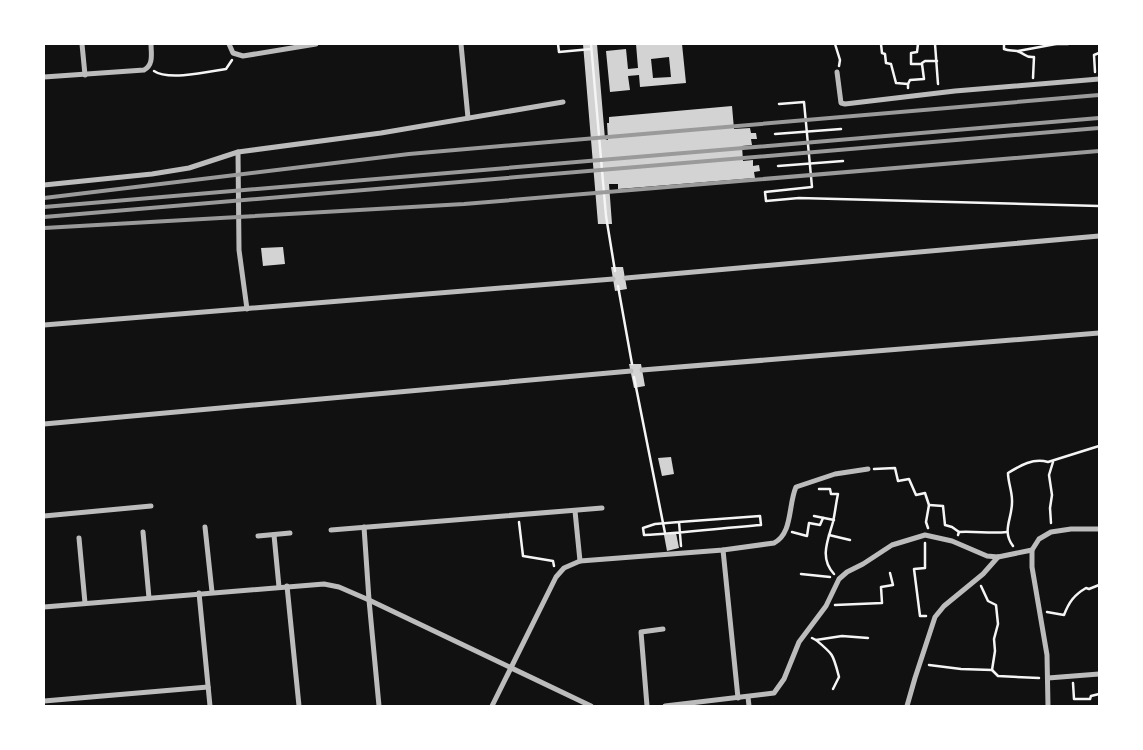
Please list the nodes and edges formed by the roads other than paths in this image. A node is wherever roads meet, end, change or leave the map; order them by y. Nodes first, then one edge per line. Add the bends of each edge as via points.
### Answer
1 (82, 44) edge
2 (151, 44) edge
3 (229, 44) edge
4 (315, 44) edge
5 (461, 44) edge
6 (837, 72) road end
7 (85, 75) junction
8 (44, 77) edge
9 (1098, 79) edge
10 (563, 102) dead end
11 (468, 118) junction
12 (238, 152) junction
13 (44, 185) edge
14 (1099, 236) edge
15 (626, 278) dead end
16 (613, 279) dead end
17 (247, 309) junction
18 (44, 325) edge
19 (1099, 332) edge
20 (642, 370) dead end
21 (631, 371) dead end
22 (44, 424) edge
23 (868, 470) road end
24 (151, 506) dead end
25 (602, 508) dead end
26 (575, 511) junction
27 (44, 516) edge
28 (205, 527) dead end
29 (364, 527) junction
30 (1099, 529) edge
31 (331, 530) dead end
32 (143, 532) dead end
33 (290, 533) dead end
34 (274, 535) junction
35 (258, 536) dead end
36 (79, 538) dead end
37 (723, 550) junction
38 (1032, 550) junction
39 (998, 557) junction
40 (580, 561) junction
41 (288, 586) junction
42 (279, 587) junction
43 (212, 592) junction
44 (199, 593) junction
45 (149, 598) junction
46 (368, 600) junction
47 (86, 603) junction
48 (44, 607) edge
49 (663, 629) dead end
50 (512, 668) junction
51 (1099, 674) edge
52 (1048, 678) junction
53 (208, 687) junction
54 (748, 697) junction
55 (738, 698) junction
56 (44, 700) edge
57 (210, 706) edge
58 (299, 706) edge
59 (380, 706) edge
60 (492, 706) edge
61 (591, 706) edge
62 (647, 706) edge
63 (665, 706) edge
64 (750, 706) edge
65 (907, 706) edge
66 (1048, 706) edge

1 - 7 street
2 - 7 street via 148,68
3 - 4 street via 238,56
5 - 11 street
6 - 9 street via 843,104
7 - 8 street
10 - 11 street
11 - 12 street
12 - 13 street via 189,168
12 - 17 street via 239,250
14 - 15 street
16 - 17 street
17 - 18 street
19 - 20 street
21 - 22 street
23 - 37 street via 841,473 796,487 780,540 774,544
24 - 27 street
25 - 26 street
26 - 29 street
26 - 40 street
28 - 43 street
29 - 31 street
29 - 46 street
30 - 38 street via 1051,532 1039,539
32 - 45 street
33 - 34 street
34 - 35 street
34 - 42 street
36 - 47 street
37 - 40 street
37 - 55 street
38 - 39 street
38 - 52 street
39 - 54 street via 925,535 892,545 839,579 826,606 803,635 784,679 774,693
39 - 65 street via 935,617
40 - 50 street via 564,568 556,577
41 - 42 street
41 - 46 street via 332,584
41 - 58 street
42 - 43 street
43 - 44 street
44 - 45 street
44 - 53 street
45 - 47 street
46 - 50 street
46 - 59 street
47 - 48 street
49 - 62 street via 641,632
50 - 60 street
50 - 61 street
51 - 52 street
52 - 66 street
53 - 56 street
53 - 57 street
54 - 55 street
54 - 64 street
55 - 63 street

